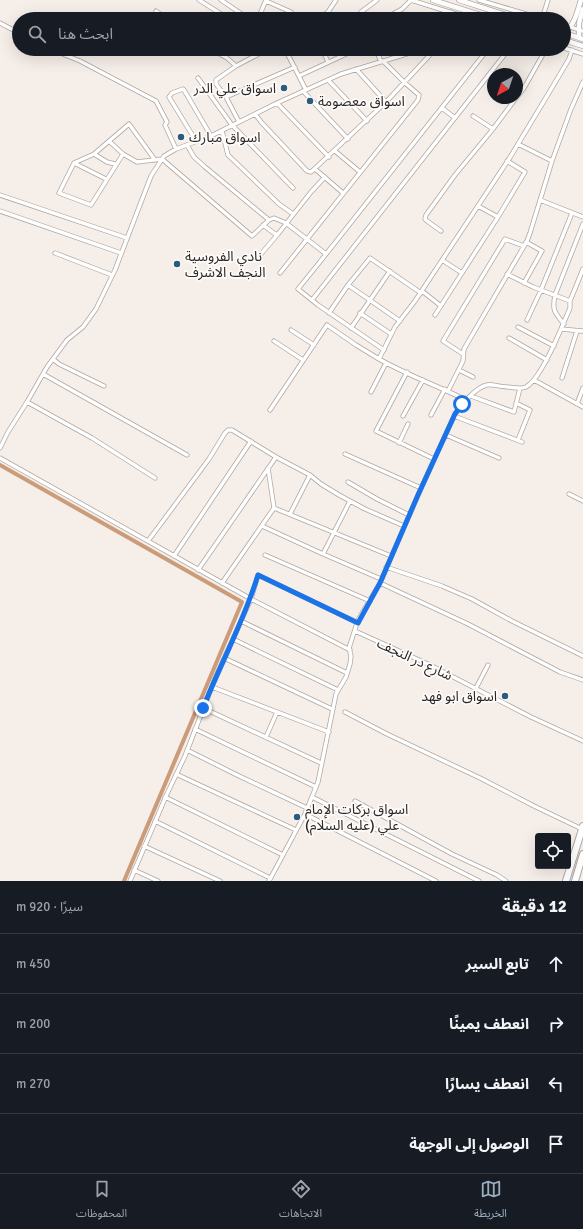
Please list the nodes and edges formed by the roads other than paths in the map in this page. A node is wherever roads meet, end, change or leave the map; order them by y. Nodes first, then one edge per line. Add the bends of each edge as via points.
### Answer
1 (199, 0) edge
2 (220, 0) edge
3 (266, 0) edge
4 (336, 0) edge
5 (377, 0) edge
6 (411, 0) edge
7 (433, 0) edge
8 (459, 0) edge
9 (479, 0) edge
10 (548, 0) edge
11 (581, 0) edge
12 (490, 2) edge
13 (583, 9) edge
14 (218, 12) edge
15 (238, 12) edge
16 (261, 12) edge
17 (292, 12) dead end
18 (328, 12) edge
19 (361, 12) dead end
20 (395, 12) edge
21 (451, 12) edge
22 (471, 12) edge
23 (493, 12) edge
24 (521, 12) edge
25 (545, 12) edge
26 (0, 23) edge
27 (571, 25) edge
28 (571, 27) edge
29 (12, 29) edge
30 (581, 30) edge
31 (571, 35) edge
32 (581, 38) edge
33 (571, 42) edge
34 (583, 46) edge
35 (572, 50) joint
36 (571, 53) edge
37 (583, 54) edge
38 (68, 56) edge
39 (223, 56) edge
40 (255, 56) edge
41 (289, 56) edge
42 (325, 56) edge
43 (341, 56) edge
44 (380, 56) edge
45 (399, 56) edge
46 (429, 56) edge
47 (483, 56) edge
48 (504, 56) edge
49 (542, 56) edge
50 (570, 56) edge
51 (382, 61) junction
52 (328, 62) junction
53 (236, 66) junction
54 (295, 67) junction
55 (356, 69) junction
56 (299, 76) junction
57 (198, 78) dead end
58 (328, 80) junction
59 (583, 82) edge
60 (404, 84) junction
61 (523, 89) edge
62 (304, 90) junction
63 (226, 97) junction
64 (386, 102) junction
65 (277, 103) junction
66 (512, 104) edge
67 (442, 108) junction
68 (255, 114) junction
69 (473, 116) dead end
70 (455, 118) junction
71 (368, 121) junction
72 (239, 122) junction
73 (232, 125) junction
74 (493, 129) junction
75 (222, 131) junction
76 (211, 136) junction
77 (348, 139) junction
78 (110, 141) junction
79 (196, 141) junction
80 (518, 144) junction
81 (187, 145) junction
82 (176, 149) junction
83 (335, 151) junction
84 (94, 154) junction
85 (123, 154) junction
86 (329, 157) junction
87 (162, 159) junction
88 (155, 160) junction
89 (508, 161) junction
90 (552, 161) junction
91 (74, 163) junction
92 (115, 164) junction
93 (315, 169) junction
94 (360, 172) junction
95 (325, 177) junction
96 (106, 179) junction
97 (293, 188) dead end
98 (343, 192) junction
99 (0, 195) edge
100 (540, 200) junction
101 (478, 206) junction
102 (0, 211) edge
103 (572, 213) junction
104 (293, 214) junction
105 (583, 217) edge
106 (498, 218) junction
107 (268, 220) junction
108 (286, 223) junction
109 (583, 224) edge
110 (263, 225) junction
111 (441, 231) dead end
112 (278, 234) junction
113 (127, 238) junction
114 (307, 240) junction
115 (525, 244) junction
116 (55, 253) dead end
117 (121, 253) junction
118 (261, 254) dead end
119 (326, 254) junction
120 (442, 260) junction
121 (583, 269) edge
122 (390, 272) junction
123 (280, 273) dead end
124 (462, 273) junction
125 (507, 274) junction
126 (112, 275) junction
127 (524, 282) junction
128 (348, 285) junction
129 (541, 290) junction
130 (421, 292) junction
131 (555, 295) junction
132 (312, 300) junction
133 (370, 300) junction
134 (570, 301) junction
135 (441, 306) junction
136 (329, 313) junction
137 (360, 313) junction
138 (435, 315) dead end
139 (527, 320) dead end
140 (400, 321) junction
141 (564, 324) junction
142 (518, 327) dead end
143 (351, 328) junction
144 (292, 330) dead end
145 (561, 330) junction
146 (577, 331) junction
147 (583, 331) edge
148 (391, 334) junction
149 (509, 338) dead end
150 (274, 341) dead end
151 (314, 345) junction
152 (554, 346) junction
153 (384, 350) junction
154 (463, 354) junction
155 (53, 359) junction
156 (379, 359) junction
157 (304, 360) junction
158 (547, 360) junction
159 (386, 363) junction
160 (458, 370) junction
161 (407, 372) junction
162 (43, 374) junction
163 (473, 377) dead end
164 (562, 378) dead end
165 (423, 380) junction
166 (534, 380) junction
167 (104, 386) dead end
168 (520, 388) junction
169 (583, 388) edge
170 (446, 390) junction
171 (371, 392) dead end
172 (471, 396) junction
173 (466, 400) junction
174 (27, 402) junction
175 (516, 403) junction
176 (577, 404) junction
177 (583, 407) edge
178 (270, 410) dead end
179 (431, 415) dead end
180 (403, 416) dead end
181 (454, 416) junction
182 (408, 424) dead end
183 (446, 435) junction
184 (251, 442) junction
185 (399, 442) junction
186 (0, 448) edge
187 (345, 454) dead end
188 (187, 455) dead end
189 (276, 457) junction
190 (0, 458) edge
191 (499, 458) dead end
192 (434, 459) junction
193 (268, 468) junction
194 (310, 475) junction
195 (155, 478) dead end
196 (348, 482) dead end
197 (421, 488) junction
198 (570, 494) dead end
199 (350, 500) junction
200 (583, 501) edge
201 (274, 508) junction
202 (290, 514) junction
203 (409, 515) junction
204 (262, 526) junction
205 (404, 526) junction
206 (333, 532) junction
207 (148, 541) junction
208 (323, 554) junction
209 (265, 555) dead end
210 (174, 556) junction
211 (391, 556) junction
212 (386, 567) junction
213 (198, 570) junction
214 (380, 581) junction
215 (222, 583) junction
216 (250, 599) junction
217 (370, 601) junction
218 (241, 621) junction
219 (358, 623) junction
220 (355, 631) junction
221 (233, 639) junction
222 (350, 650) junction
223 (583, 656) edge
224 (224, 658) junction
225 (488, 665) dead end
226 (347, 673) junction
227 (583, 680) edge
228 (212, 687) junction
229 (476, 688) junction
230 (338, 690) junction
231 (203, 708) junction
232 (332, 709) junction
233 (277, 712) junction
234 (345, 712) dead end
235 (195, 729) junction
236 (328, 732) junction
237 (266, 737) junction
238 (583, 741) edge
239 (187, 750) junction
240 (321, 763) junction
241 (176, 774) junction
242 (316, 787) junction
243 (165, 797) junction
244 (312, 797) junction
245 (355, 801) dead end
246 (307, 808) junction
247 (304, 814) junction
248 (155, 821) junction
249 (583, 828) edge
250 (296, 830) junction
251 (144, 846) junction
252 (583, 854) edge
253 (283, 855) junction
254 (134, 870) junction
255 (269, 880) edge
256 (130, 881) edge
257 (158, 881) edge
258 (220, 881) edge
259 (436, 881) edge
260 (478, 881) edge
261 (506, 881) edge
262 (566, 881) edge
263 (574, 881) edge

1 - 14 street
2 - 15 street
3 - 16 street
3 - 17 street
4 - 18 street
5 - 19 street
6 - 20 street
6 - 21 street
7 - 22 street
8 - 23 street
9 - 12 street
10 - 25 street
11 - 27 street
12 - 24 street
13 - 30 street via 579,20
26 - 29 street
28 - 30 street
30 - 32 street
31 - 32 street
33 - 34 street
35 - 36 street
35 - 37 street
38 - 82 street via 156,101 167,122 165,125
39 - 53 street
40 - 53 street
41 - 54 street
42 - 52 street
43 - 52 street
44 - 51 street
45 - 51 street
46 - 60 street
47 - 67 street
48 - 70 street
49 - 61 street
50 - 80 street
51 - 55 street
51 - 60 street
52 - 56 street
53 - 63 street via 216,80 216,84
54 - 56 street
54 - 63 street
55 - 58 street
55 - 64 street
56 - 62 street
57 - 73 street
58 - 62 street
58 - 71 street
59 - 90 street
60 - 64 street
60 - 94 street via 419,95 418,100
62 - 65 street
62 - 77 street
63 - 72 street
64 - 71 street
65 - 68 street
65 - 86 street
66 - 74 street
67 - 70 street
67 - 119 street
68 - 72 street
68 - 93 street via 306,171 311,172
69 - 74 street
70 - 132 street
71 - 77 street
72 - 73 street
73 - 75 street
73 - 97 street
74 - 111 street via 426,215 425,219
75 - 76 street
75 - 104 street via 228,156 278,204
76 - 79 street
76 - 79 street via 184,90 172,93 169,97
77 - 83 street
78 - 84 street
78 - 85 street
78 - 88 street via 129,124
79 - 81 street
80 - 89 street
80 - 90 street
81 - 82 street
81 - 107 street via 205,168
82 - 87 street
83 - 86 street
83 - 94 street
84 - 91 street
84 - 92 street
85 - 88 street via 137,162
85 - 92 street
86 - 93 street
87 - 88 street
87 - 110 street via 252,236
87 - 113 street via 151,176
89 - 101 street
89 - 106 street via 525,172
90 - 100 street
91 - 96 street
91 - 96 street via 60,193 91,204
92 - 96 street
93 - 95 street
94 - 98 street
95 - 98 street
95 - 104 street
98 - 114 street
99 - 113 street
100 - 103 street
100 - 115 street
101 - 106 street
101 - 120 street
102 - 117 street
103 - 105 street
103 - 129 street
104 - 108 street
106 - 124 street
107 - 108 street via 274,218
107 - 110 street
108 - 112 street
108 - 114 street
109 - 131 street
110 - 112 street
112 - 118 street
113 - 117 street
114 - 119 street
114 - 123 street
115 - 125 street
115 - 127 street via 542,251
115 - 154 street via 505,239 443,341
116 - 126 street
117 - 126 street
119 - 132 street via 298,288
120 - 124 street
120 - 130 street
121 - 134 street
122 - 128 street via 370,258
122 - 130 street
122 - 133 street
124 - 135 street
125 - 127 street
125 - 154 street
126 - 155 street via 96,309
127 - 129 street
128 - 133 street
128 - 136 street
129 - 131 street
129 - 139 street
130 - 135 street
130 - 140 street
131 - 134 street
131 - 141 street via 553,306
132 - 136 street
133 - 137 street
133 - 140 street
134 - 141 street
135 - 138 street
136 - 143 street
137 - 143 street
137 - 148 street
140 - 148 street
141 - 145 street
142 - 152 street
143 - 153 street
144 - 151 street
145 - 146 street
145 - 152 street
146 - 147 street
146 - 164 street
148 - 153 street
149 - 158 street
150 - 157 street
151 - 156 street via 327,325
151 - 157 street
152 - 158 street
153 - 156 street
154 - 160 street via 463,362
155 - 162 street
155 - 167 street
156 - 159 street
157 - 178 street
158 - 166 street
159 - 161 street
159 - 171 street
160 - 163 street
160 - 170 street
161 - 165 street
161 - 185 street via 376,431
162 - 174 street
162 - 188 street
165 - 170 street
165 - 180 street
166 - 168 street via 528,386
166 - 176 street
168 - 172 street via 487,385
168 - 175 street
169 - 176 street
170 - 173 street
170 - 179 street
172 - 173 street
172 - 175 street via 514,412
173 - 181 street
174 - 186 street
174 - 195 street via 92,438
175 - 181 street via 530,410 520,441
176 - 177 street
181 - 183 street
182 - 185 street
183 - 191 street
183 - 192 street
184 - 189 street
184 - 207 street via 228,430
184 - 210 street
185 - 192 street
187 - 197 street
189 - 193 street
189 - 194 street
190 - 207 street
192 - 197 street
193 - 201 street
193 - 213 street
194 - 199 street
194 - 202 street
196 - 203 street
197 - 203 street
198 - 200 street
199 - 205 street
199 - 206 street
201 - 202 street
201 - 204 street
202 - 206 street
203 - 205 street
204 - 208 street
204 - 215 street
205 - 211 street
206 - 208 street
206 - 211 street
207 - 210 street
208 - 214 street
209 - 217 street
210 - 213 street
211 - 212 street
212 - 214 street
212 - 223 street via 472,599
213 - 215 street
214 - 217 street
214 - 227 street via 560,672
215 - 216 street
216 - 218 street
216 - 219 street via 258,575
216 - 222 street
217 - 219 street
218 - 221 street
218 - 226 street
219 - 220 street
220 - 222 street
220 - 229 street, شارع در النجف
221 - 224 street
221 - 230 street
222 - 226 street
224 - 228 street
224 - 232 street
225 - 229 street
226 - 230 street
228 - 231 street
228 - 233 street
229 - 238 street, شارع در النجف
230 - 232 street
231 - 235 street
231 - 237 street
232 - 236 street
233 - 236 street
233 - 237 street
234 - 249 street
235 - 239 street
235 - 242 street
236 - 240 street
237 - 240 street
239 - 241 street
239 - 246 street
240 - 242 street
241 - 243 street
241 - 250 street
242 - 244 street
243 - 248 street
243 - 253 street
244 - 246 street
244 - 260 street
245 - 261 street
246 - 247 street
247 - 250 street
247 - 259 street
248 - 251 street
248 - 255 street
249 - 262 highway
250 - 253 street
251 - 254 street
251 - 258 street
252 - 263 highway
253 - 255 street
254 - 256 street
254 - 257 street

